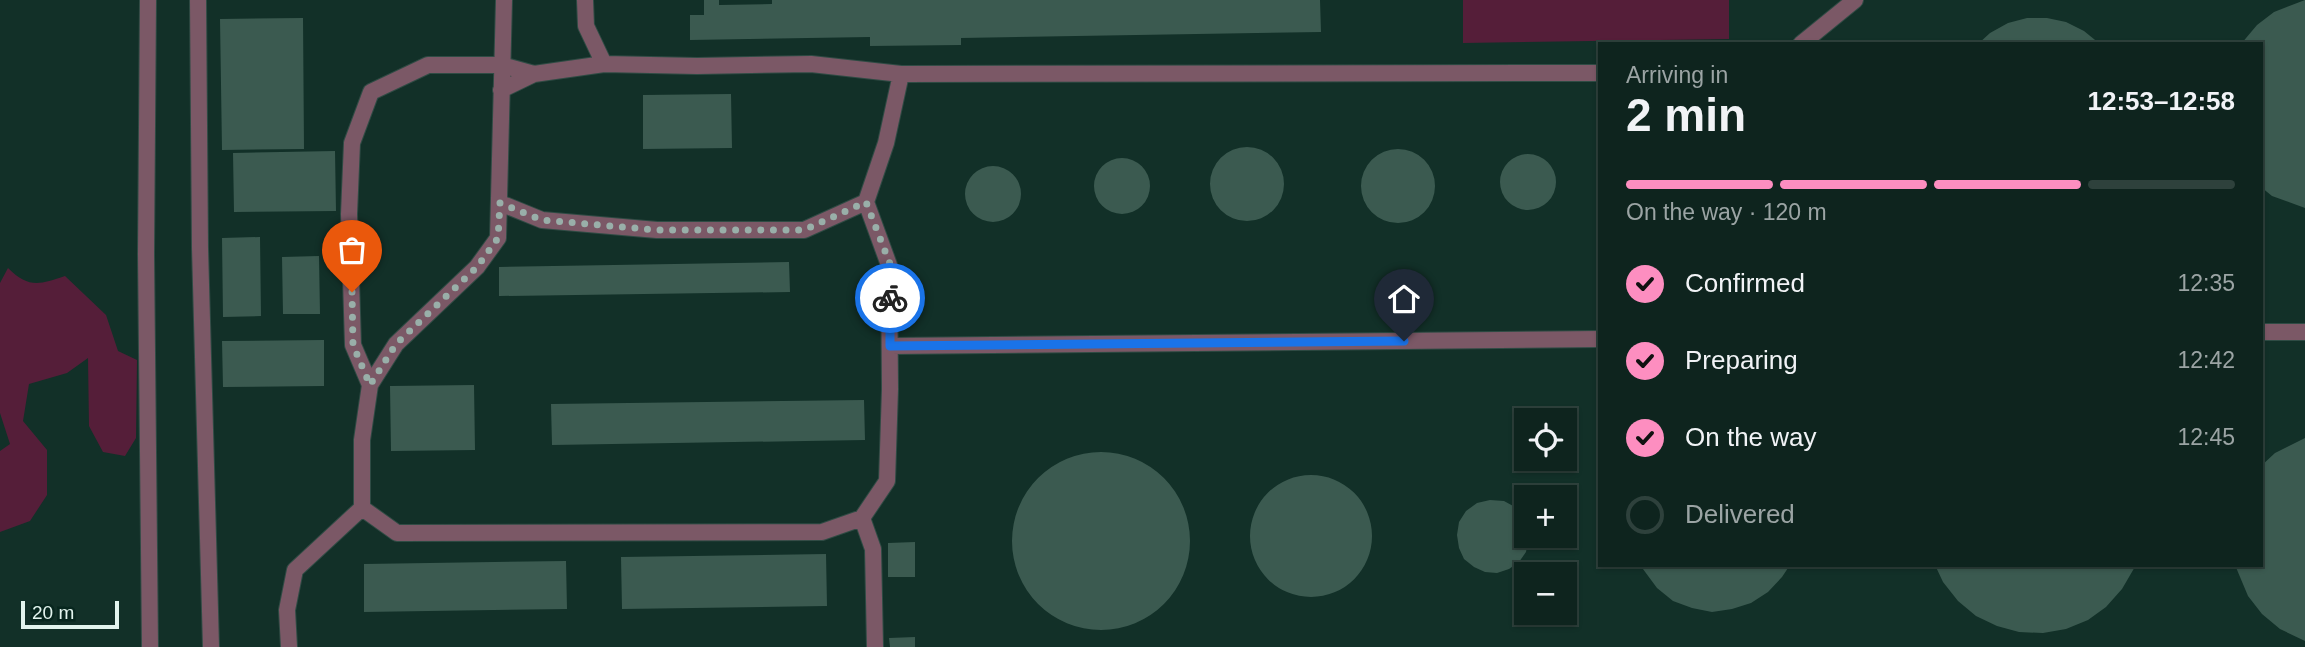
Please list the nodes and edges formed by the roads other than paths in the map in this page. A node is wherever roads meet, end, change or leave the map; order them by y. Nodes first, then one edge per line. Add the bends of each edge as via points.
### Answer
1 (148, 0) edge
2 (198, 0) edge
3 (504, 0) edge
4 (585, 0) edge
5 (1855, 0) edge
6 (1803, 42) edge
7 (604, 64) junction
8 (502, 65) junction
9 (1598, 73) edge
10 (534, 74) junction
11 (901, 74) junction
12 (500, 90) junction
13 (866, 202) junction
14 (500, 203) junction
15 (2263, 332) edge
16 (2305, 332) edge
17 (1598, 339) edge
18 (890, 346) junction
19 (370, 385) junction
20 (362, 508) junction
21 (862, 518) junction
22 (150, 647) edge
23 (211, 647) edge
24 (289, 647) edge
25 (875, 647) edge

1 - 22 lane
2 - 23 lane
3 - 8 lane
4 - 7 lane via 586,26
5 - 6 lane
7 - 10 lane
7 - 11 lane via 811,64
8 - 10 lane
8 - 12 lane
8 - 19 lane via 428,65 371,92 352,143 349,214 353,345
9 - 11 lane
10 - 12 lane
11 - 13 lane via 886,143
12 - 14 lane
13 - 14 lane via 804,230 657,230 542,220
13 - 18 lane via 890,264
14 - 19 lane via 498,238 477,267 396,344
15 - 16 lane
17 - 18 lane
18 - 21 lane via 887,481
19 - 20 lane via 362,440
20 - 21 lane via 397,533 822,533
20 - 24 lane via 295,570 286,610
21 - 25 lane via 873,549

